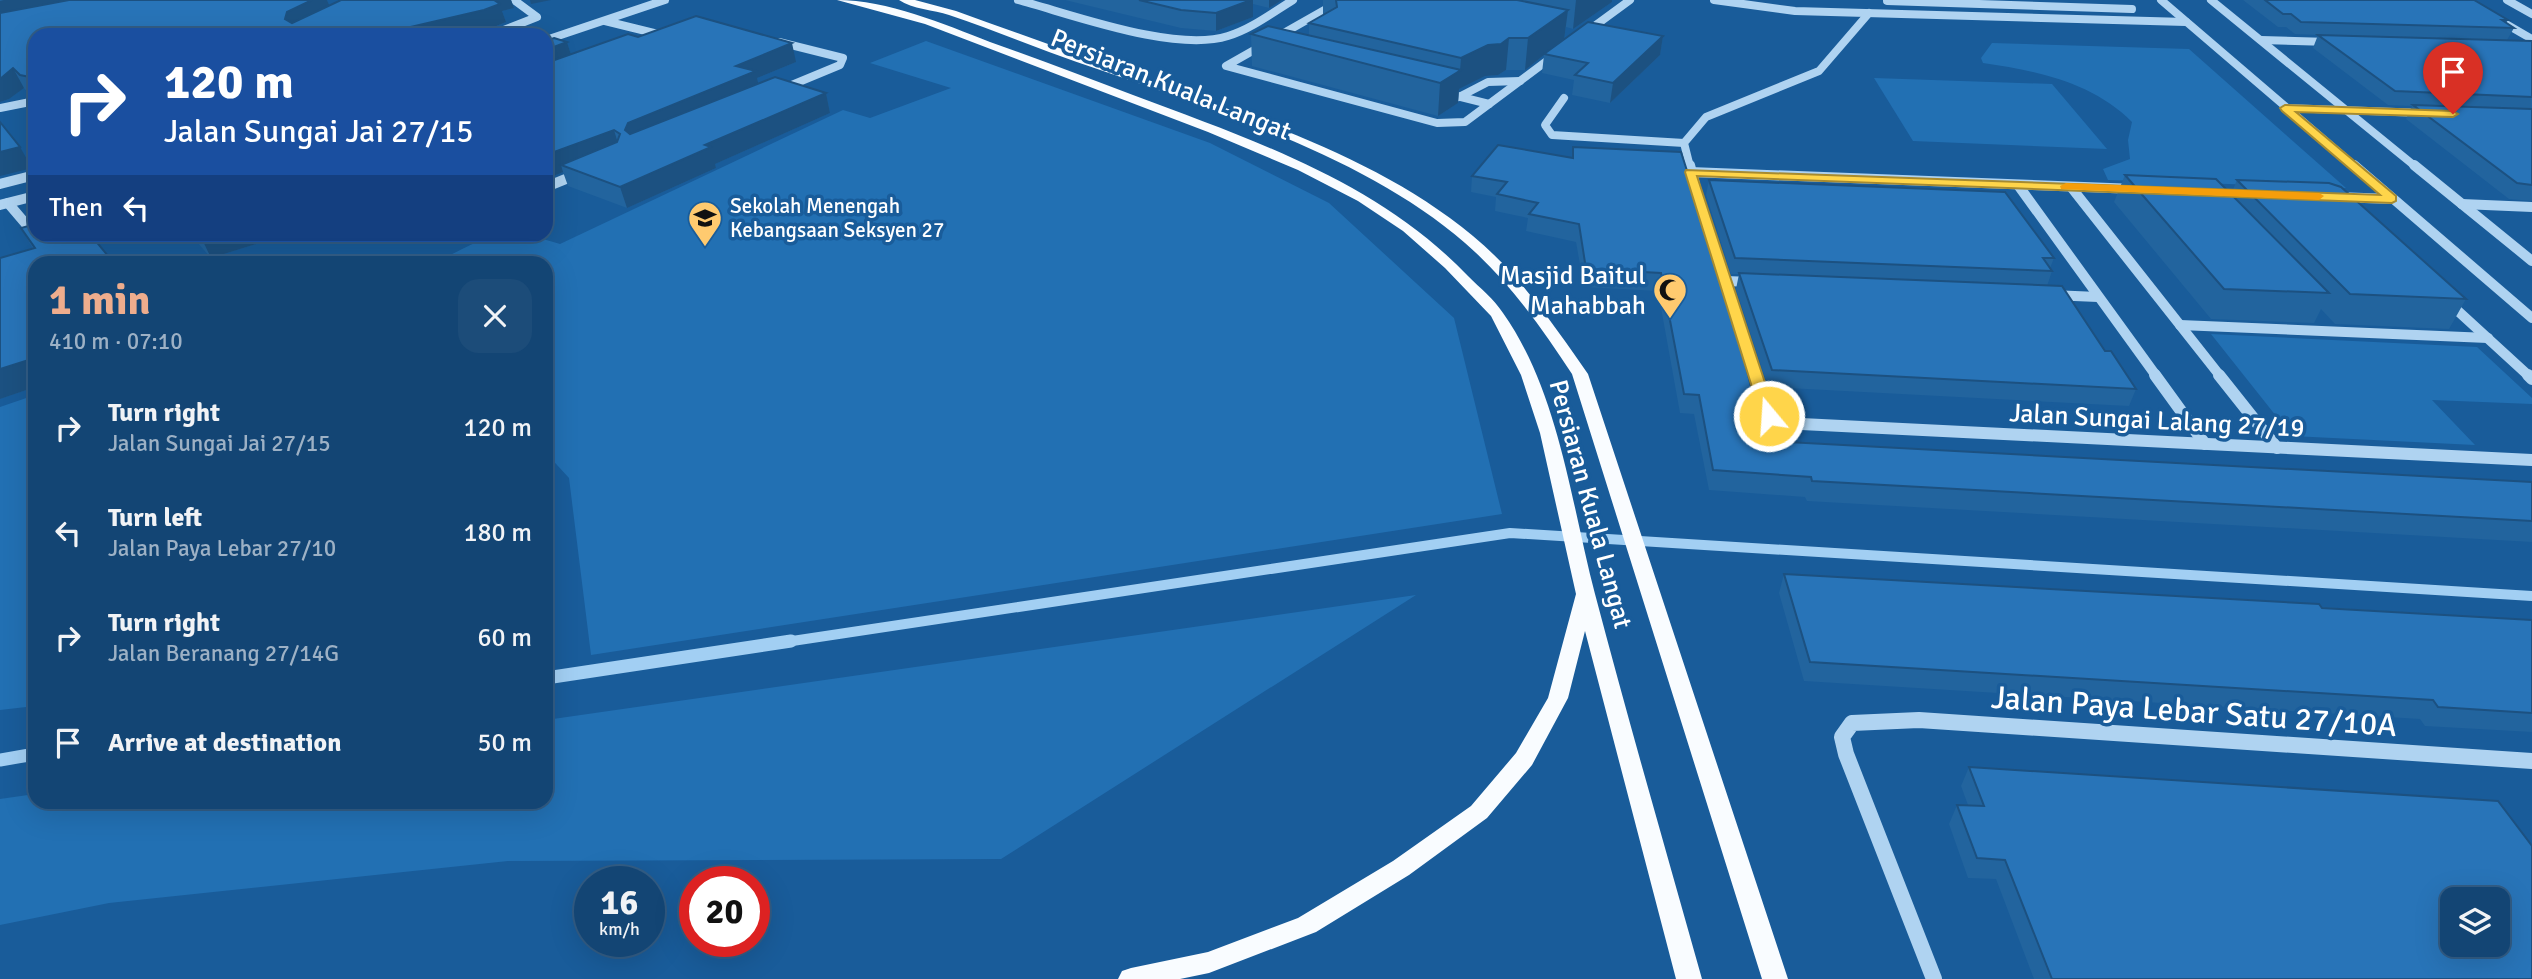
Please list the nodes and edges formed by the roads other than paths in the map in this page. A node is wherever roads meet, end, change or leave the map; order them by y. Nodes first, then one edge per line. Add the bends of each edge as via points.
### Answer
1 (514, 0) edge
2 (665, 0) edge
3 (842, 0) edge
4 (904, 0) edge
5 (1018, 0) edge
6 (1293, 0) edge
7 (1342, 0) edge
8 (1630, 0) edge
9 (1714, 0) edge
10 (2122, 0) edge
11 (2161, 0) edge
12 (2211, 0) edge
13 (2507, 0) edge
14 (1886, 1) edge
15 (1256, 11) dead end
16 (952, 13) junction
17 (1869, 13) junction
18 (2488, 13) edge
19 (1268, 14) junction
20 (1896, 14) junction
21 (2532, 14) edge
22 (604, 21) junction
23 (929, 22) junction
24 (2186, 22) junction
25 (1295, 26) junction
26 (509, 28) edge
27 (1307, 29) dead end
28 (673, 31) edge
29 (1236, 32) joint
30 (662, 35) junction
31 (1580, 37) edge
32 (553, 38) edge
33 (768, 39) edge
34 (649, 40) edge
35 (2260, 40) junction
36 (2532, 40) edge
37 (2342, 42) edge
38 (1256, 48) junction
39 (1268, 50) edge
40 (1560, 51) edge
41 (1520, 81) junction
42 (1433, 90) edge
43 (776, 91) edge
44 (1459, 97) junction
45 (1564, 98) dead end
46 (28, 102) edge
47 (1489, 104) junction
48 (0, 108) edge
49 (2285, 108) junction
50 (2347, 110) junction
51 (2440, 114) edge
52 (1684, 144) junction
53 (583, 172) edge
54 (1690, 172) junction
55 (28, 178) edge
56 (0, 184) edge
57 (553, 184) edge
58 (2018, 185) junction
59 (2071, 187) junction
60 (2149, 190) edge
61 (2320, 196) edge
62 (2333, 197) junction
63 (28, 198) edge
64 (2392, 199) junction
65 (4, 204) edge
66 (2462, 204) junction
67 (2343, 206) edge
68 (2532, 206) edge
69 (1702, 208) edge
70 (28, 229) edge
71 (2532, 261) edge
72 (1721, 268) edge
73 (1725, 281) junction
74 (1767, 282) edge
75 (2436, 291) edge
76 (1729, 293) edge
77 (2043, 294) edge
78 (2098, 297) junction
79 (2532, 318) edge
80 (2323, 321) edge
81 (2180, 325) junction
82 (2332, 331) junction
83 (2487, 338) junction
84 (1745, 342) edge
85 (2532, 379) edge
86 (2205, 444) junction
87 (2277, 448) junction
88 (2532, 460) edge
89 (1585, 593) junction
90 (1852, 723) joint
91 (2532, 761) edge
92 (1130, 979) edge
93 (1689, 979) edge
94 (1774, 979) edge
95 (1934, 979) edge

1 - 26 street via 537,17
2 - 22 street
3 - 23 main road, Persiaran Kuala Langat
4 - 16 main road, Persiaran Kuala Langat
5 - 29 street via 1169,36 1219,39
6 - 19 street
7 - 25 street
8 - 31 street
9 - 17 street via 1795,11
10 - 14 street via 2132,9
11 - 24 street
12 - 35 street
13 - 21 street
14 - 20 street
15 - 19 street
16 - 23 main road
16 - 94 main road, Persiaran Kuala Langat via 1235,116 1355,167 1468,238 1545,320 1580,374
17 - 20 street
17 - 52 street via 1819,71 1706,117
18 - 36 street
19 - 29 street
20 - 24 street
22 - 30 street
22 - 32 street
23 - 89 main road, Persiaran Kuala Langat via 1302,167 1363,198 1408,228 1497,314 1529,375 1548,433
24 - 49 street
25 - 27 street
25 - 38 street
28 - 30 street
30 - 34 street
33 - 43 street via 843,58 840,65
35 - 37 street
35 - 50 street
38 - 39 street
38 - 47 street via 1226,66 1437,123 1465,122
40 - 41 street
41 - 44 street via 1500,77 1481,82
41 - 47 street
42 - 44 street
44 - 47 street
45 - 52 street via 1545,125 1552,135
46 - 48 street
49 - 50 street
49 - 64 street
50 - 51 street
50 - 66 street
52 - 54 street
53 - 57 street
54 - 58 street
54 - 69 street
55 - 56 street
58 - 59 street
58 - 78 street
59 - 60 street
59 - 81 street
61 - 62 street
62 - 64 street
62 - 67 street
63 - 65 street
64 - 79 street
65 - 70 street
66 - 68 street
66 - 71 street
72 - 73 street
73 - 74 street
73 - 76 street
75 - 83 street
77 - 78 street
78 - 86 street
80 - 82 street
81 - 82 street
81 - 87 street
82 - 83 street
83 - 85 street
84 - 86 street, Jalan Sungai Lalang 27/19 via 1769,416 1780,423
86 - 87 street, Jalan Sungai Lalang 27/19
87 - 88 street, Jalan Sungai Lalang 27/19
89 - 92 main road via 1558,698 1524,759 1479,812 1401,868 1307,925 1209,962
89 - 93 main road, Persiaran Kuala Langat
90 - 91 street, Jalan Paya Lebar Satu 27/10A via 1919,720
90 - 95 street via 1842,737 1846,754

